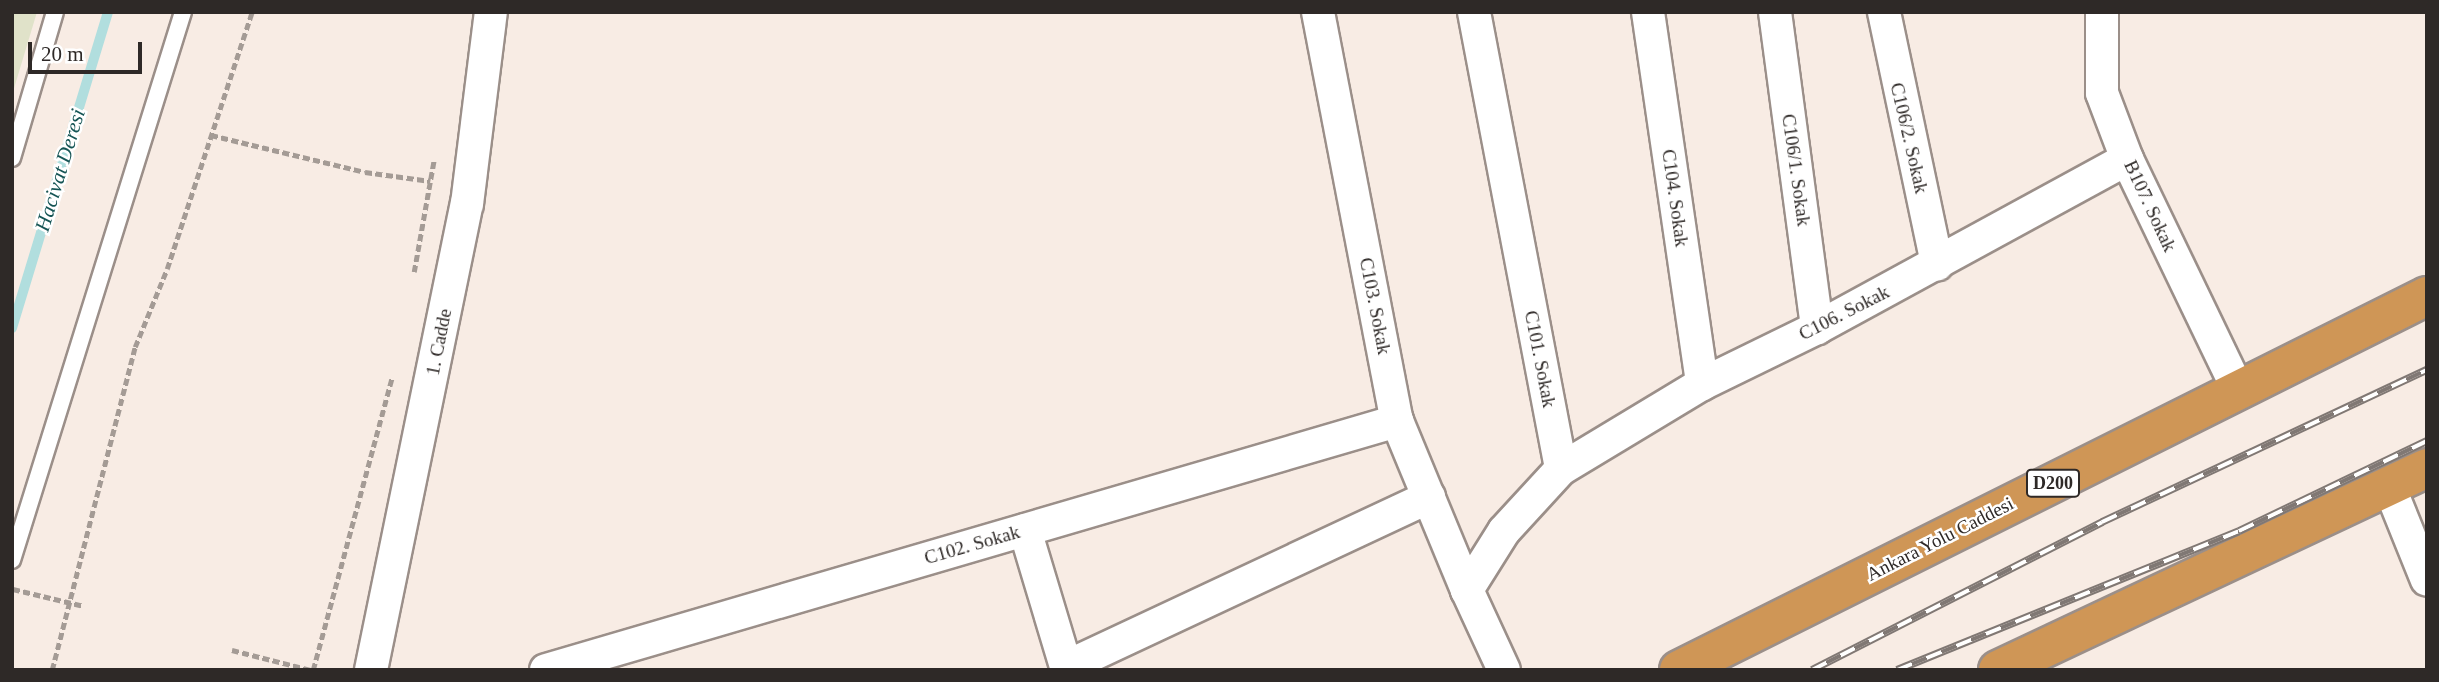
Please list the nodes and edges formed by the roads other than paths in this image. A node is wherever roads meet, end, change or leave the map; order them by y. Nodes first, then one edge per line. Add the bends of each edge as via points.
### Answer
1 (55, 12) edge
2 (183, 12) edge
3 (491, 12) edge
4 (1318, 12) edge
5 (1474, 12) edge
6 (1648, 12) edge
7 (1775, 12) edge
8 (1884, 12) edge
9 (2102, 12) edge
10 (12, 158) edge
11 (2127, 159) junction
12 (1937, 264) junction
13 (2427, 296) edge
14 (1817, 328) junction
15 (1702, 384) junction
16 (2238, 390) junction
17 (1397, 421) junction
18 (2427, 468) edge
19 (1561, 469) junction
20 (2389, 486) junction
21 (1429, 497) junction
22 (1025, 530) junction
23 (12, 560) edge
24 (2427, 580) edge
25 (1467, 590) junction
26 (635, 657) edge
27 (1067, 668) edge
28 (2002, 669) edge
29 (371, 670) edge
30 (546, 670) edge
31 (1504, 670) edge
32 (1679, 670) edge

1 - 10 lane
2 - 23 lane
3 - 29 street, 1. Cadde via 467,204
4 - 17 street, C103. Sokak
5 - 19 street, C101. Sokak
6 - 15 street, C104. Sokak
7 - 14 street, C106/1. Sokak
8 - 12 street, C106/2. Sokak
9 - 11 street, B107. Sokak via 2102,93
11 - 12 street, C106. Sokak
11 - 16 street, B107. Sokak
12 - 14 street, C106. Sokak
13 - 16 highway, Ankara Yolu Caddesi / D200
14 - 15 street, C106. Sokak
15 - 19 street, C106. Sokak
16 - 32 highway, Ankara Yolu Caddesi / D200
17 - 21 street, C103. Sokak
17 - 22 street, C102. Sokak
18 - 20 highway
19 - 25 street via 1504,531
20 - 24 street
20 - 28 highway
21 - 25 street, C103. Sokak
21 - 27 street
22 - 26 street, C102. Sokak
22 - 27 street
25 - 31 street
26 - 30 street, C102. Sokak

